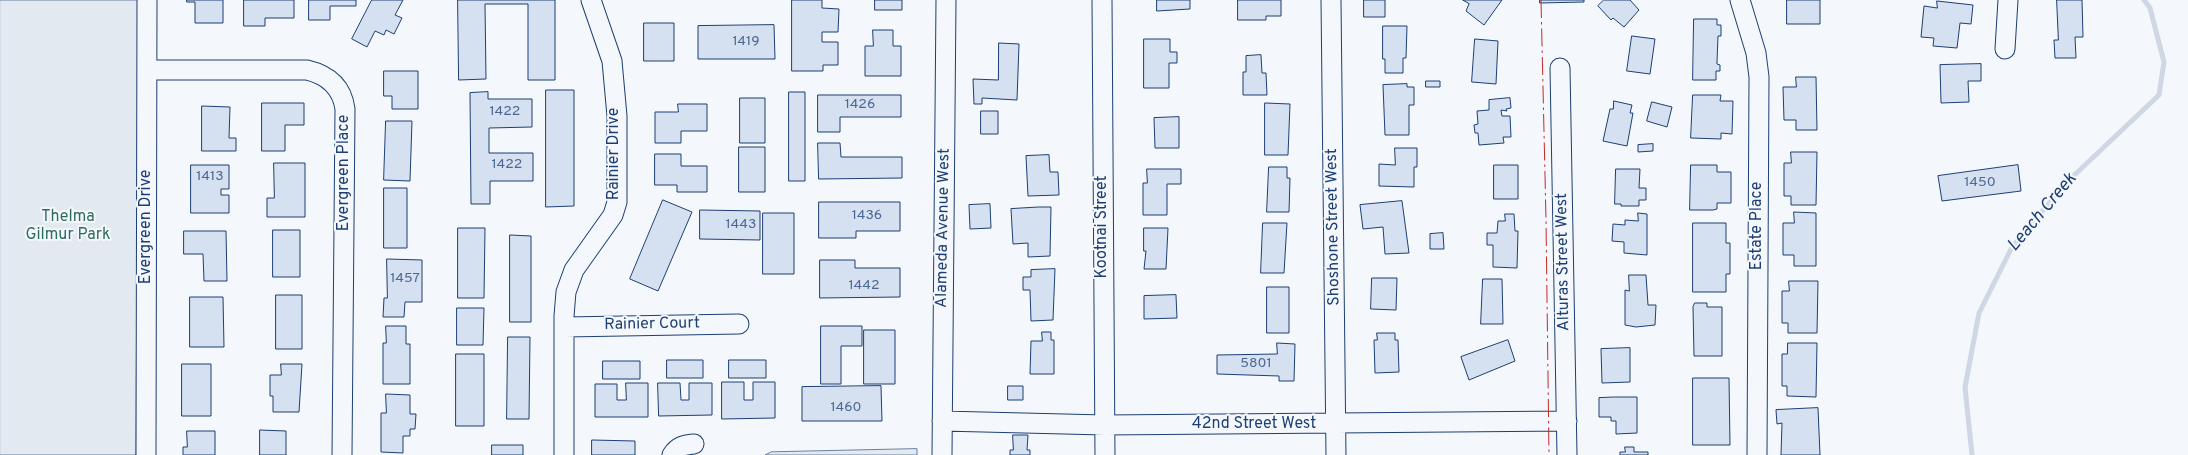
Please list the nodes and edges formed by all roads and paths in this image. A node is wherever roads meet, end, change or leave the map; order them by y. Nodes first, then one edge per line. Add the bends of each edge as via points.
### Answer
1 (147, 0) edge
2 (591, 0) edge
3 (946, 0) edge
4 (1102, 0) edge
5 (1331, 0) edge
6 (1740, 0) edge
7 (2008, 0) edge
8 (2005, 49) dead end
9 (1560, 68) dead end
10 (148, 70) junction
11 (739, 324) dead end
12 (565, 327) junction
13 (1566, 421) junction
14 (942, 422) junction
15 (1336, 424) junction
16 (1105, 425) junction
17 (694, 444) dead end
18 (146, 455) edge
19 (342, 455) edge
20 (564, 455) edge
21 (672, 455) edge
22 (942, 455) edge
23 (1105, 455) edge
24 (1336, 455) edge
25 (1567, 455) edge
26 (1756, 455) edge

1 - 10 street, Evergreen Drive
2 - 12 street, Rainier Drive via 612,61 617,116 617,202 610,220 569,282 564,305
3 - 14 street, Alameda Avenue West
4 - 16 street, Kootnai Street
5 - 15 street, Shoshone Street West
6 - 26 street, Estate Place via 1756,53 1759,78
7 - 8 street
9 - 13 street, Alturas Street West
10 - 18 street, Evergreen Drive
10 - 19 street, Evergreen Place via 307,70 326,77 340,92 345,109
11 - 12 street, Rainier Court
12 - 20 street, Rainier Drive
13 - 15 street, 42nd Street West
13 - 25 street, Alturas Street West
14 - 16 street, 42nd Street West
14 - 22 street, Alameda Avenue West
15 - 16 street, 42nd Street West
15 - 24 street, Shoshone Street West
16 - 23 street, Kootnai Street
17 - 21 street via 677,448

